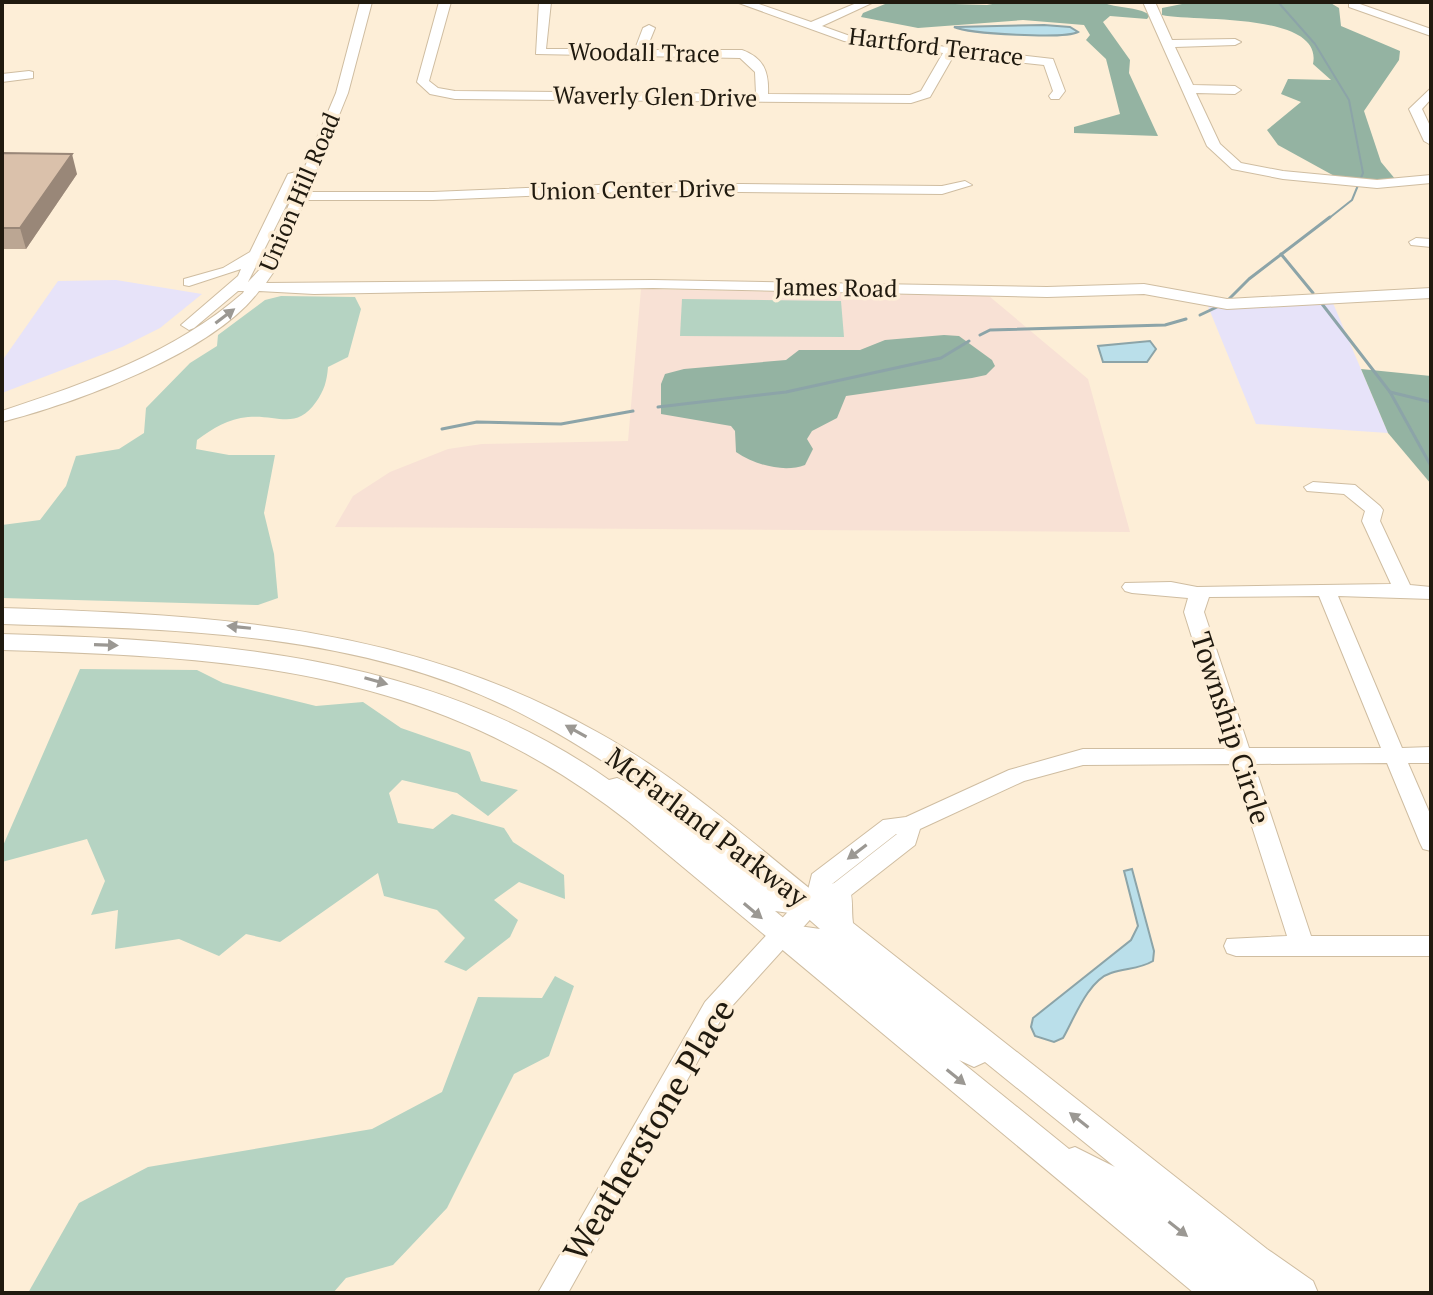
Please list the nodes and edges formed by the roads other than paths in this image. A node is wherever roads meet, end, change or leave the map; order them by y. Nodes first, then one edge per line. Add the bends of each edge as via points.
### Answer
1 (355, 2) edge
2 (366, 2) edge
3 (445, 2) edge
4 (545, 2) edge
5 (742, 2) edge
6 (868, 2) edge
7 (1149, 2) edge
8 (1353, 5) dead end
9 (812, 26) junction
10 (649, 28) dead end
11 (1431, 33) edge
12 (1235, 42) dead end
13 (1168, 44) junction
14 (950, 52) junction
15 (639, 53) junction
16 (29, 75) dead end
17 (2, 78) edge
18 (1189, 89) junction
19 (1235, 90) dead end
20 (1431, 92) edge
21 (1055, 96) dead end
22 (762, 98) junction
23 (1431, 141) edge
24 (1431, 179) edge
25 (965, 185) dead end
26 (299, 196) junction
27 (257, 253) junction
28 (189, 282) dead end
29 (238, 286) junction
30 (257, 287) junction
31 (1431, 293) edge
32 (2, 405) edge
33 (2, 417) edge
34 (1313, 487) dead end
35 (1132, 587) dead end
36 (1326, 590) junction
37 (1403, 590) junction
38 (1431, 593) edge
39 (1199, 594) junction
40 (2, 616) edge
41 (118, 619) junction
42 (322, 623) dead end
43 (2, 629) edge
44 (2, 642) edge
45 (343, 643) junction
46 (1239, 754) junction
47 (1394, 755) junction
48 (1431, 755) edge
49 (584, 775) junction
50 (1431, 843) edge
51 (822, 897) junction
52 (783, 935) junction
53 (1236, 946) dead end
54 (1302, 946) junction
55 (1431, 946) edge
56 (1024, 1076) junction
57 (1040, 1146) junction
58 (552, 1293) edge
59 (1220, 1293) edge
60 (1261, 1293) edge
61 (1301, 1293) edge

1 - 27 street, Union Hill Road via 329,103
2 - 26 street, Union Hill Road via 342,93
3 - 22 street, Waverly Glen Drive via 423,82 434,91
4 - 15 street, Woodall Trace via 540,52
5 - 9 street, Hartford Terrace
6 - 9 street
7 - 13 street
8 - 11 street
9 - 14 street, Hartford Terrace via 848,39
10 - 15 street
12 - 13 street
13 - 18 street
14 - 21 street, Hartford Terrace via 1049,62 1059,91
14 - 22 street, Waverly Glen Drive via 926,94 911,99
15 - 22 street, Woodall Trace via 742,54 763,68
16 - 17 street
18 - 19 street
18 - 24 street via 1214,146 1237,166 1377,184
20 - 23 street via 1415,109
25 - 26 street, Union Center Drive via 942,190 647,187
26 - 30 street, Union Hill Road
27 - 28 street via 228,271
27 - 29 street, Union Hill Road
29 - 30 street, James Road
29 - 32 street, Union Hill Road via 200,317 136,355
30 - 31 street, James Road via 1144,289 1227,304
33 -> 30 street, Union Hill Road via 148,363 212,325
34 - 37 street via 1349,489 1374,510 1371,521
35 - 39 street
36 - 37 street, Township Circle
36 - 39 street, Township Circle
36 - 47 street
37 - 38 street, Township Circle
39 - 46 street, Township Circle via 1194,612
40 - 41 main road, McFarland Parkway
41 - 43 main road
45 -> 41 main road, McFarland Parkway via 232,626
42 - 45 main road
44 -> 49 main road, McFarland Parkway via 181,648 324,668 456,709
51 -> 45 main road, McFarland Parkway via 571,728 454,674
46 - 47 street
46 - 51 street, Weatherstone Place via 1083,757 1017,775 910,825 907,839
46 - 54 street, Township Circle
47 - 48 street
47 - 50 street
49 - 51 main road via 652,804 777,901
49 -> 52 main road, McFarland Parkway
51 - 52 street, Weatherstone Place
51 - 56 main road via 836,908 840,929
52 - 56 main road via 814,938 979,1058
52 -> 57 main road, McFarland Parkway
52 - 58 street, Weatherstone Place via 714,1009
53 - 54 street
54 - 55 street
61 -> 56 main road
57 - 59 main road, McFarland Parkway
57 -> 60 main road via 1099,1173

